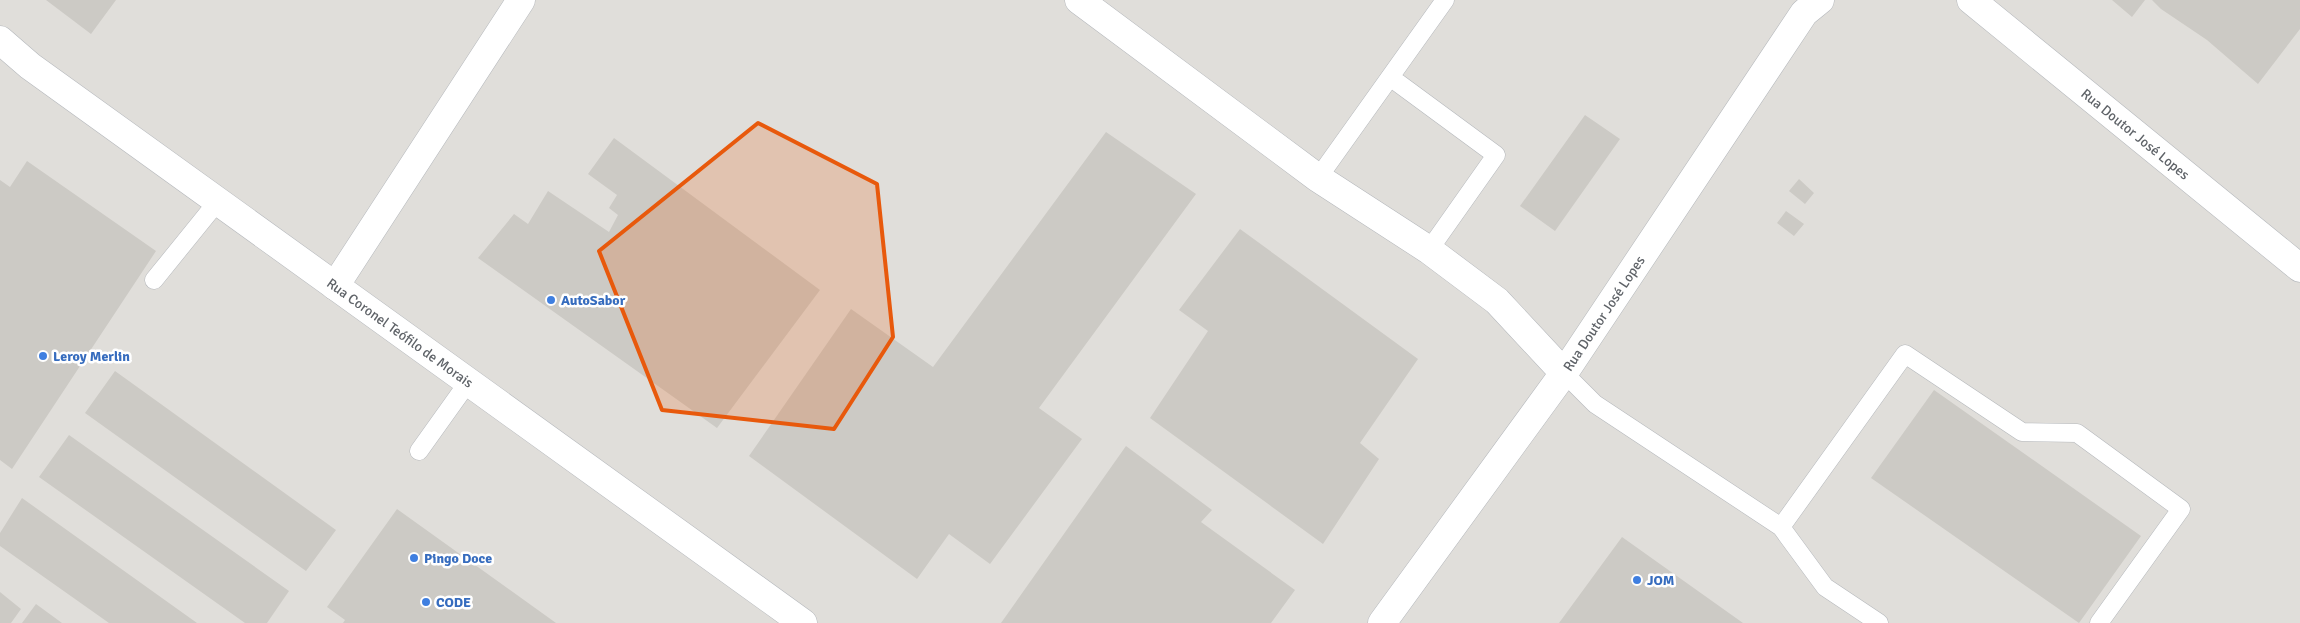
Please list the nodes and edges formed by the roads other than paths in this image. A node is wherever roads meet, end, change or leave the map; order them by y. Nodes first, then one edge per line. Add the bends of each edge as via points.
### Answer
1 (521, 0) edge
2 (1079, 0) edge
3 (1445, 0) edge
4 (1820, 0) edge
5 (1971, 0) edge
6 (0, 40) edge
7 (1390, 77) junction
8 (1318, 178) junction
9 (218, 200) junction
10 (1429, 250) junction
11 (2300, 268) edge
12 (154, 280) dead end
13 (335, 286) junction
14 (1564, 373) junction
15 (469, 381) junction
16 (419, 451) dead end
17 (1781, 527) junction
18 (803, 623) edge
19 (1382, 623) edge
20 (1880, 623) edge
21 (2100, 623) edge

1 - 13 street
2 - 8 street
3 - 7 lane
4 - 14 street, Rua Doutor José Lopes via 1804,13
5 - 11 street, Rua Doutor José Lopes
6 - 9 street, Rua Coronel Teófilo de Morais via 30,66
7 - 8 lane
7 - 10 lane via 1496,155
8 - 10 street
9 - 12 lane
9 - 13 street, Rua Coronel Teófilo de Morais
10 - 14 street via 1497,301
13 - 15 street, Rua Coronel Teófilo de Morais
14 - 17 lane via 1594,404
14 - 19 street, Rua Doutor José Lopes
15 - 16 lane
15 - 18 street, Rua Coronel Teófilo de Morais
17 - 20 lane via 1825,587
17 - 21 lane via 1905,354 2022,432 2077,433 2181,509

